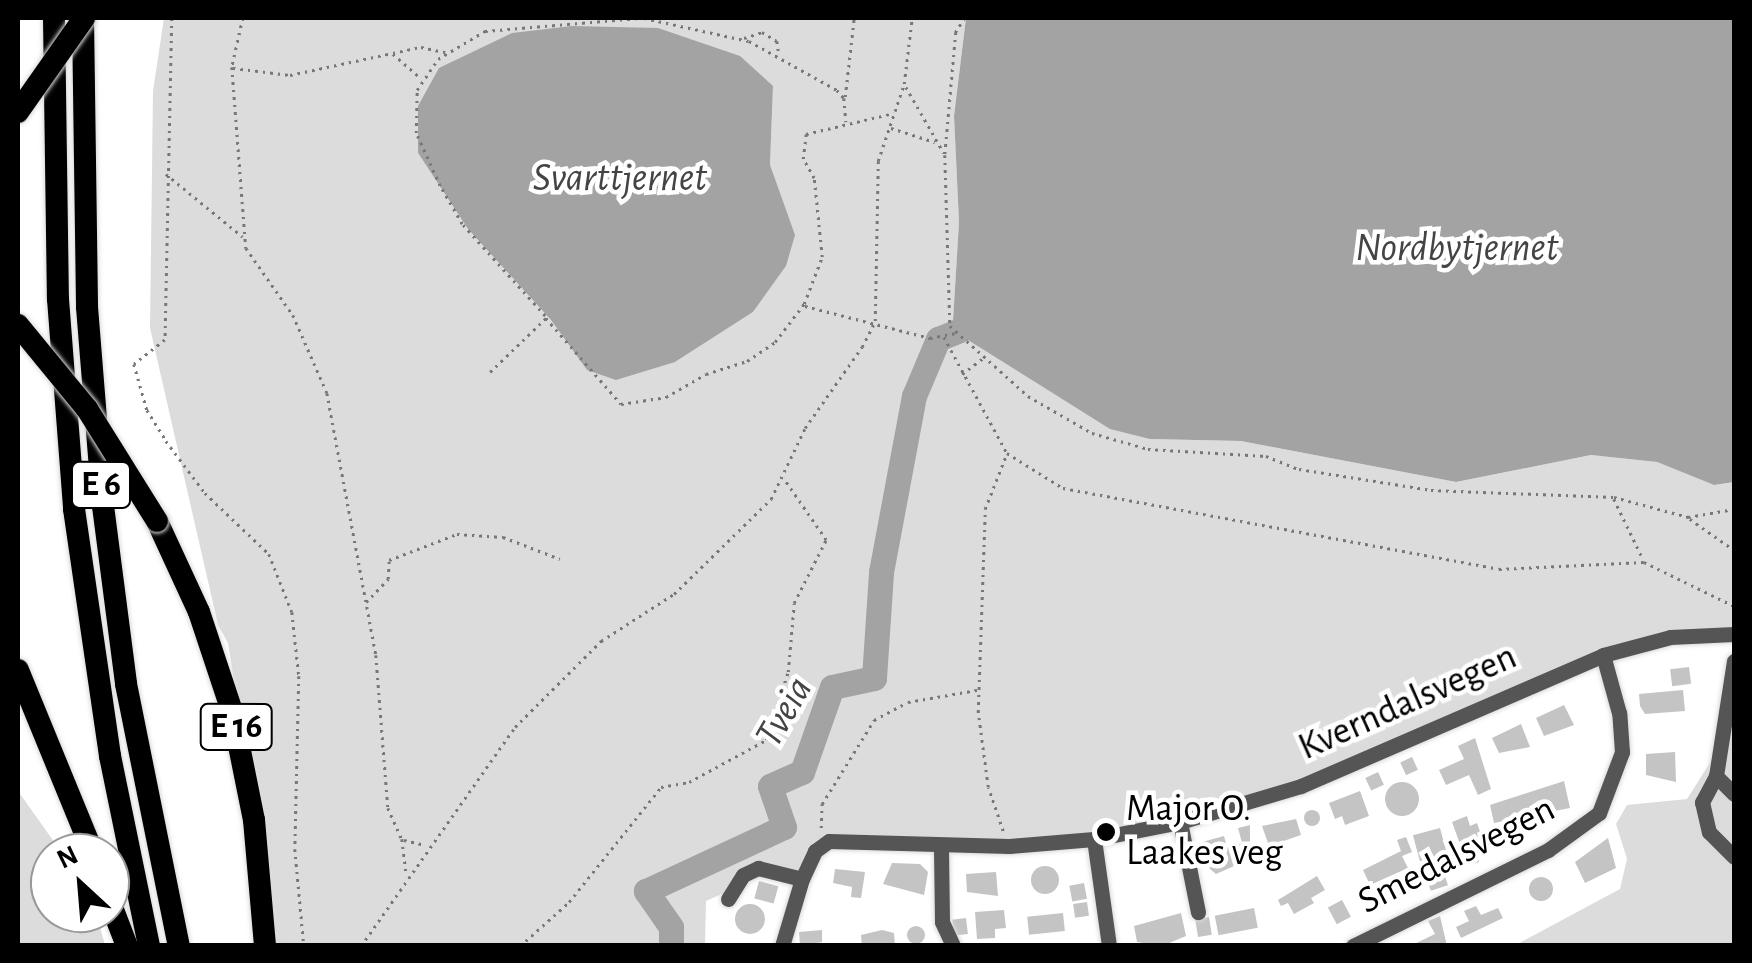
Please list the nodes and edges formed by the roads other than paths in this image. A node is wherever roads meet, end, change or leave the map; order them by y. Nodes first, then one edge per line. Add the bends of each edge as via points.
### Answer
1 (54, 18) edge
2 (83, 18) edge
3 (18, 112) edge
4 (18, 325) edge
5 (1734, 634) edge
6 (1603, 655) junction
7 (1734, 661) edge
8 (18, 670) edge
9 (1734, 686) edge
10 (1716, 776) junction
11 (1734, 794) edge
12 (1180, 822) junction
13 (85, 833) edge
14 (1094, 839) junction
15 (941, 849) junction
16 (1734, 857) edge
17 (802, 878) junction
18 (728, 900) dead end
19 (1198, 912) dead end
20 (149, 946) edge
21 (179, 946) edge
22 (265, 946) edge
23 (782, 946) edge
24 (954, 946) edge
25 (1109, 946) edge
26 (1353, 946) edge

1 - 20 highway, E 6 via 57,283 72,492 110,756
2 - 3 highway, bridge
2 - 21 highway, E 6 via 86,290 102,490 126,684
4 - 22 highway, E 16, bridge via 86,409 158,522 199,612 232,712 254,820
5 - 6 street, Kverndalsvegen via 1670,637
6 - 12 street, Kverndalsvegen via 1301,786
6 - 26 street, Smedalsvegen via 1620,713 1622,752 1599,812 1548,850
7 - 9 street
8 - 13 highway
9 - 10 street
10 - 11 street
10 - 16 street via 1702,802 1703,818
12 - 14 street, Kverndalsvegen
12 - 19 street
14 - 15 street
14 - 25 street
15 - 17 street via 851,840 822,844
15 - 24 street via 942,922
17 - 18 street via 758,868 744,875
17 - 23 street

